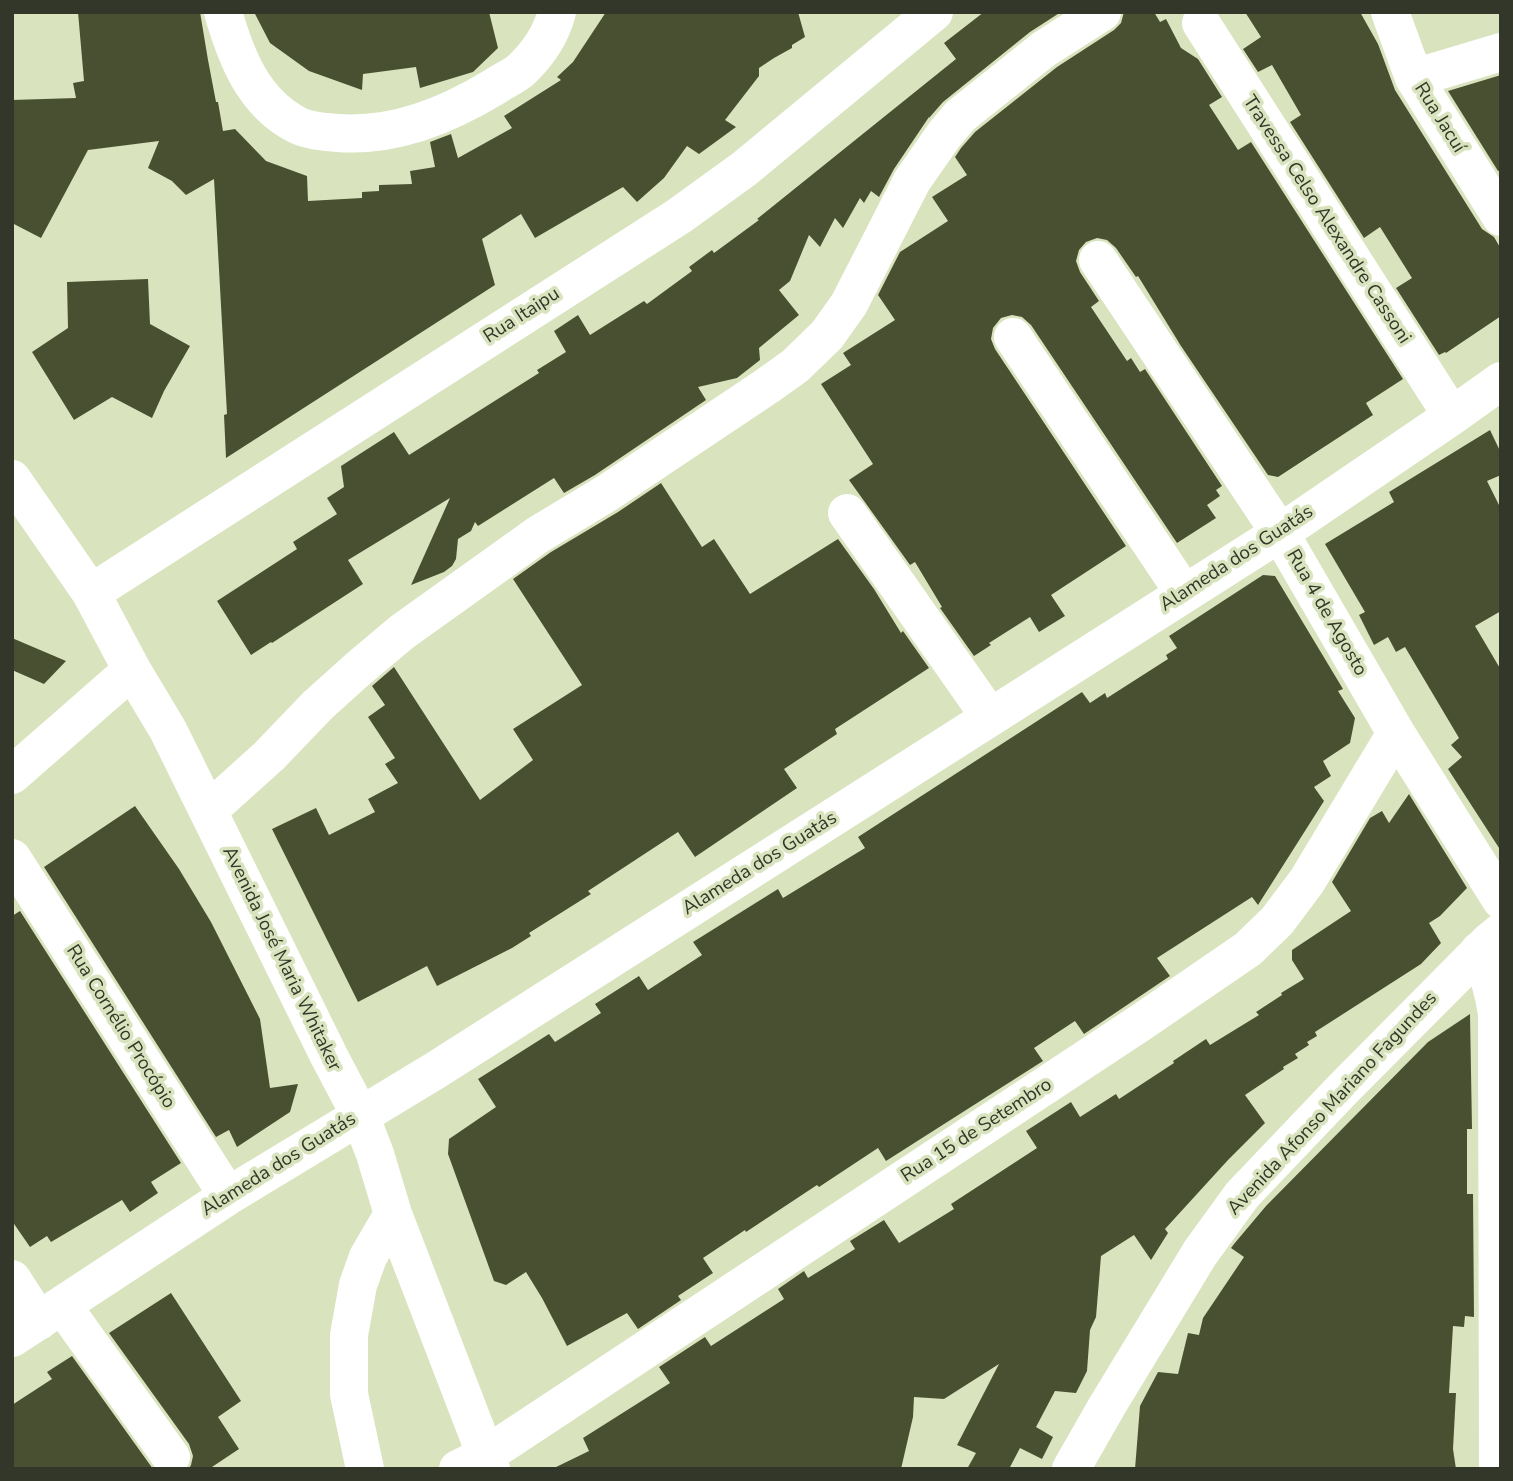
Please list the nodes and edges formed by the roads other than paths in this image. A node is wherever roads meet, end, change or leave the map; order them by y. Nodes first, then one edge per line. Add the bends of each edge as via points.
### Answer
1 (223, 12) edge
2 (557, 12) edge
3 (934, 12) edge
4 (1102, 12) edge
5 (1390, 12) edge
6 (1201, 23) dead end
7 (1501, 52) edge
8 (1414, 78) junction
9 (1501, 217) edge
10 (1098, 260) dead end
11 (1013, 337) dead end
12 (1501, 381) edge
13 (1452, 416) junction
14 (12, 479) edge
15 (847, 513) dead end
16 (1280, 533) junction
17 (91, 593) junction
18 (1184, 593) junction
19 (132, 670) junction
20 (990, 717) junction
21 (1396, 733) junction
22 (12, 775) edge
23 (208, 811) junction
24 (12, 858) edge
25 (1501, 900) edge
26 (1490, 942) edge
27 (360, 1115) junction
28 (228, 1196) junction
29 (393, 1214) junction
30 (12, 1279) edge
31 (38, 1321) edge
32 (171, 1457) dead end
33 (478, 1464) edge
34 (365, 1469) edge
35 (1071, 1469) edge
36 (1498, 1469) edge

1 - 2 street via 247,76 270,107 297,125 358,134 435,118 482,94 519,71 540,50
3 - 17 street, Rua Itaipu via 744,169 679,216
4 - 23 street via 1044,49 960,116 912,181 849,304 827,335 794,366 539,534 402,632
5 - 8 street, Rua Jacuí
6 - 13 street, Travessa Celso Alexandre Cassoni
7 - 8 street
8 - 9 street, Rua Jacuí
10 - 16 street, Rua 4 de Agosto
11 - 18 street
12 - 13 street, Alameda dos Guatás
13 - 16 street, Alameda dos Guatás
14 - 17 street, Avenida José Maria Whitaker
15 - 20 street
16 - 18 street, Alameda dos Guatás
16 - 21 street, Rua 4 de Agosto
17 - 19 street, Avenida José Maria Whitaker
18 - 20 street, Alameda dos Guatás
19 - 22 street
19 - 23 street, Avenida José Maria Whitaker
20 - 27 street, Alameda dos Guatás
21 - 25 street, Rua 4 de Agosto
21 - 33 street, Rua 15 de Setembro via 1307,881 1277,921 1248,949
23 - 27 street, Avenida José Maria Whitaker
24 - 28 street, Rua Cornélio Procópio
26 - 35 street, Avenida Afonso Mariano Fagundes via 1242,1195 1200,1252
26 - 36 street via 1488,972 1497,1014
27 - 28 street, Alameda dos Guatás
27 - 29 street, Avenida José Maria Whitaker
28 - 31 street, Alameda dos Guatás
29 - 33 street, Avenida José Maria Whitaker
29 - 34 street via 368,1257 349,1335 349,1394
30 - 31 street
31 - 32 street

